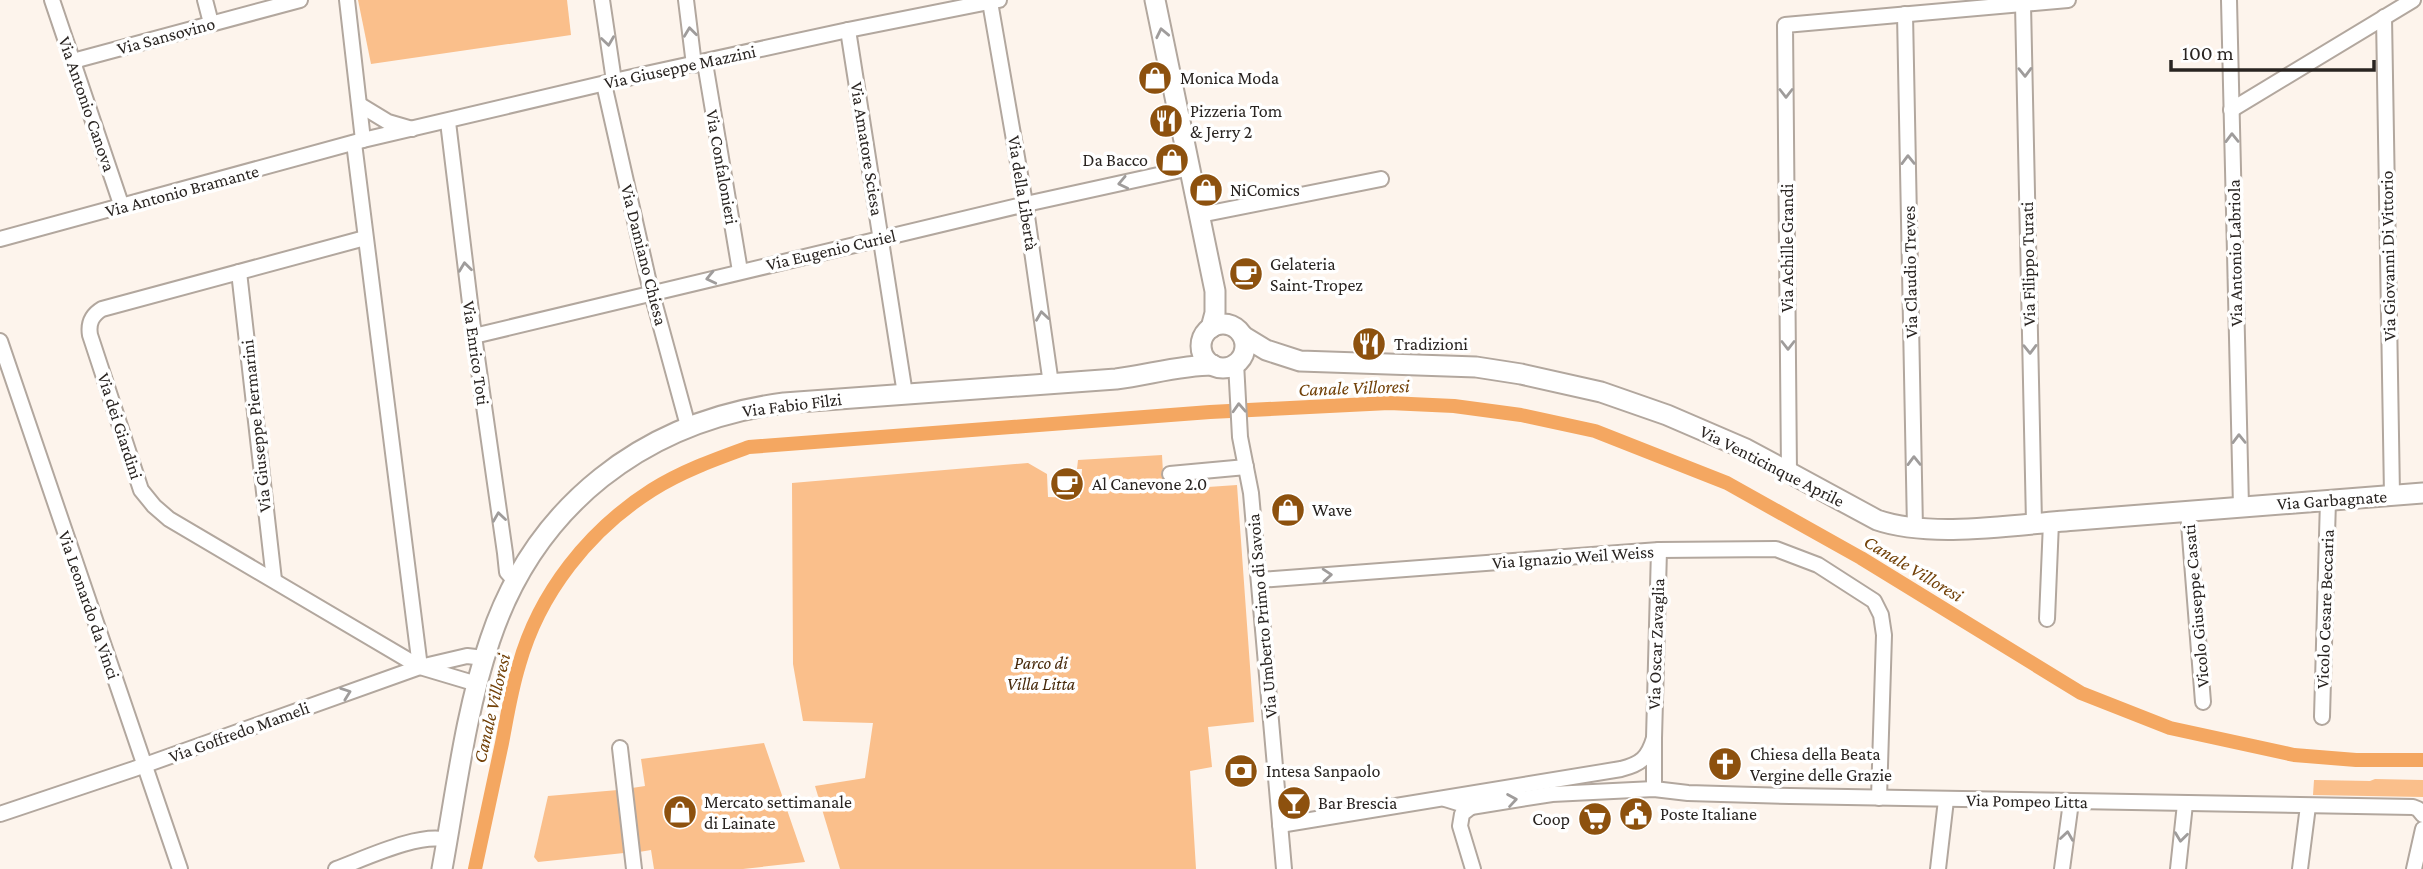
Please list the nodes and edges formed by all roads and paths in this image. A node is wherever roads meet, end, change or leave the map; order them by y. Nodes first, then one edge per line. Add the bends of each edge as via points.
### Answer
1 (52, 0) edge
2 (205, 0) edge
3 (300, 0) edge
4 (347, 0) edge
5 (602, 0) edge
6 (686, 0) edge
7 (1155, 0) edge
8 (2068, 0) edge
9 (2229, 0) edge
10 (2413, 0) edge
11 (995, 1) edge
12 (2023, 4) junction
13 (1905, 15) junction
14 (2384, 17) junction
15 (211, 23) junction
16 (848, 30) junction
17 (73, 61) junction
18 (699, 64) junction
19 (609, 83) junction
20 (360, 105) junction
21 (2231, 110) junction
22 (447, 122) junction
23 (412, 129) junction
24 (359, 141) junction
25 (1190, 168) junction
26 (1381, 179) dead end
27 (1026, 204) junction
28 (122, 207) junction
29 (1200, 215) junction
30 (365, 238) junction
31 (0, 239) edge
32 (881, 239) junction
33 (740, 271) junction
34 (239, 272) junction
35 (1215, 291) junction
36 (651, 292) junction
37 (1211, 328) junction
38 (474, 336) junction
39 (0, 341) edge
40 (1201, 346) junction
41 (1238, 352) junction
42 (1213, 365) junction
43 (1180, 368) junction
44 (1051, 384) junction
45 (905, 394) junction
46 (688, 426) junction
47 (1245, 467) junction
48 (1789, 472) junction
49 (1170, 474) dead end
50 (2423, 493) edge
51 (2392, 495) junction
52 (2328, 500) junction
53 (2241, 507) junction
54 (2188, 511) junction
55 (2042, 522) junction
56 (1915, 529) junction
57 (1659, 550) junction
58 (274, 580) junction
59 (1259, 580) junction
60 (515, 581) junction
61 (2047, 619) dead end
62 (484, 658) junction
63 (420, 667) junction
64 (477, 684) junction
65 (2203, 702) dead end
66 (2322, 717) dead end
67 (1654, 738) junction
68 (620, 748) dead end
69 (144, 766) junction
70 (1628, 767) junction
71 (1654, 789) junction
72 (1628, 790) junction
73 (1879, 798) junction
74 (1946, 800) junction
75 (1472, 801) junction
76 (2071, 802) junction
77 (2185, 804) junction
78 (2308, 806) junction
79 (0, 814) edge
80 (2423, 816) edge
81 (1280, 825) junction
82 (2423, 827) edge
83 (447, 840) junction
84 (180, 869) edge
85 (336, 869) edge
86 (442, 869) edge
87 (634, 869) edge
88 (1284, 869) edge
89 (1473, 869) edge
90 (1938, 869) edge
91 (2062, 869) edge
92 (2178, 869) edge
93 (2300, 869) edge
94 (2414, 869) edge

1 - 17 street, Via Antonio Canova
2 - 15 street
3 - 15 street, Via Sansovino
4 - 20 street
5 -> 19 street, Via Damiano Chiesa
18 -> 6 street, Via Confalonieri
25 -> 7 street, Via Umberto Primo di Savoia
8 - 12 street
9 - 21 street, Via Antonio Labriola
10 - 14 street
11 - 16 street, Via Giuseppe Mazzini
11 - 27 street, Via della Libertà
12 - 13 street
12 -> 55 street, Via Filippo Turati
13 -> 48 street, Via Achille Grandi via 1786,25
56 -> 13 street, Via Claudio Treves
14 - 21 street
14 - 51 street, Via Giovanni Di Vittorio
15 - 17 street, Via Sansovino
16 - 18 street, Via Giuseppe Mazzini
16 - 32 street, Via Amatore Sciesa
17 - 28 street, Via Antonio Canova
18 - 19 street, Via Giuseppe Mazzini
18 - 33 street, Via Confalonieri
19 - 22 street, Via Giuseppe Mazzini
19 - 36 street, Via Damiano Chiesa
20 - 23 street via 388,122
20 - 24 street
53 -> 21 street, Via Antonio Labriola
22 - 23 street, Via Giuseppe Mazzini
38 -> 22 street, Via Enrico Toti
23 - 24 street, Via Giuseppe Mazzini
24 - 28 street, Via Antonio Bramante
24 - 30 street
25 -> 27 street, Via Eugenio Curiel
25 - 29 street, Via Umberto Primo di Savoia
26 - 29 street
27 - 32 street, Via Eugenio Curiel
44 -> 27 street, Via della Libertà
28 - 31 street, Via Antonio Bramante
29 - 35 street, Via Umberto Primo di Savoia
30 - 34 street, Via dei Giardini
30 - 63 street
32 - 33 street, Via Eugenio Curiel
32 - 45 street, Via Amatore Sciesa
33 -> 36 street, Via Eugenio Curiel
34 - 58 street, Via Giuseppe Piermarini
34 - 58 street, Via dei Giardini via 102,309 94,314 89,329 141,490 169,519
35 - 37 street, Via Umberto Primo di Savoia
35 - 41 street, Via Umberto Primo di Savoia
36 - 38 street, Via Eugenio Curiel
36 - 46 street, Via Damiano Chiesa
37 - 40 street
37 - 41 street via 1224,324
60 -> 38 street, Via Enrico Toti via 507,572
39 - 69 street, Via Leonardo da Vinci
40 - 42 street
40 - 43 street
41 - 42 street via 1225,367
47 -> 41 street, Via Umberto Primo di Savoia
41 - 48 street, Via Venticinque Aprile via 1266,350 1321,362 1476,367 1521,374 1667,415
42 - 43 street, Via Fabio Filzi
43 - 44 street, Via Fabio Filzi
44 - 45 street, Via Fabio Filzi
45 - 46 street, Via Fabio Filzi via 749,408
46 - 60 street, Via Fabio Filzi via 633,454 571,503
47 - 49 street
47 - 59 street, Via Umberto Primo di Savoia
48 - 56 street, Via Venticinque Aprile via 1877,520
50 - 51 street, Via Garbagnate
51 - 52 street, Via Garbagnate
52 - 53 street, Via Garbagnate
52 - 66 street, Vicolo Cesare Beccaria
53 - 54 street, Via Venticinque Aprile
54 - 55 street, Via Venticinque Aprile
54 - 65 street, Vicolo Giuseppe Casati
55 - 56 street, Via Venticinque Aprile
55 - 61 street, Via Filippo Turati
59 -> 57 street, Via Ignazio Weil Weiss
57 - 67 street, Via Oscar Zavaglia
57 - 73 street, Via Ignazio Weil Weiss via 1762,548 1788,552 1818,565 1874,601 1884,635
58 - 63 street, Via dei Giardini
59 - 81 street, Via Umberto Primo di Savoia
60 - 62 street, Via Fabio Filzi
62 - 63 street, Via Goffredo Mameli via 467,656
62 - 64 street, Via Fabio Filzi
63 - 64 street
69 -> 63 street, Via Goffredo Mameli
64 - 83 street, Via Fabio Filzi
67 - 70 street via 1646,758
67 - 71 street, Via Oscar Zavaglia
68 - 87 street
69 - 79 street, Via Goffredo Mameli
69 - 84 street, Via Leonardo da Vinci
70 - 72 street
70 - 75 street, Via Pompeo Litta
71 - 72 street, Via Pompeo Litta
71 - 73 street, Via Pompeo Litta
75 -> 72 street, Via Pompeo Litta
73 - 74 street, Via Pompeo Litta
74 - 76 street, Via Pompeo Litta
74 - 90 street
75 - 81 street, Via Pompeo Litta via 1445,799
75 - 89 street via 1460,826
76 - 77 street, Via Pompeo Litta
91 -> 76 street
77 - 78 street, Via Pompeo Litta
77 -> 92 street
78 - 80 street, Via Pompeo Litta via 2413,807
78 - 93 street
80 - 82 street, Via Pompeo Litta
81 - 88 street, Via Umberto Primo di Savoia
82 - 94 street, Via Pompeo Litta
83 - 85 street via 418,840
83 - 86 street, Via Fabio Filzi

